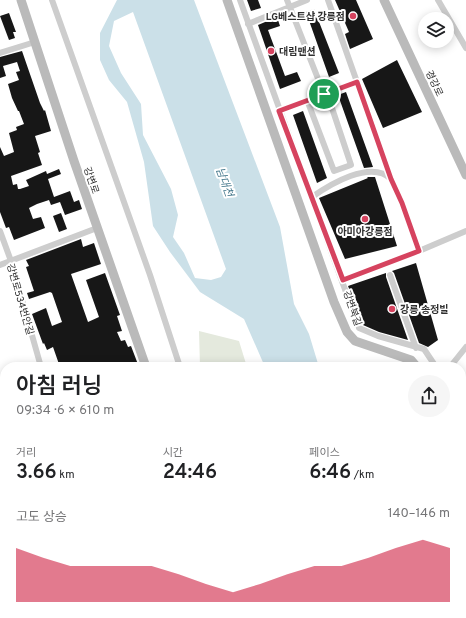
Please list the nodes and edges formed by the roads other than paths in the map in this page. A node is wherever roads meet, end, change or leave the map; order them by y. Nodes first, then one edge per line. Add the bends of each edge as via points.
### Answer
1 (21, 0) edge
2 (52, 0) edge
3 (227, 0) edge
4 (240, 0) edge
5 (308, 0) edge
6 (328, 0) edge
7 (384, 0) edge
8 (438, 0) edge
9 (288, 3) edge
10 (248, 24) junction
11 (35, 42) junction
12 (466, 48) edge
13 (0, 53) edge
14 (357, 82) junction
15 (326, 93) junction
16 (308, 100) junction
17 (279, 111) junction
18 (466, 175) edge
19 (391, 179) junction
20 (312, 198) junction
21 (98, 228) junction
22 (0, 231) edge
23 (466, 231) edge
24 (419, 251) junction
25 (11, 261) junction
26 (0, 265) edge
27 (390, 275) dead end
28 (343, 280) junction
29 (466, 347) edge
30 (416, 348) junction
31 (40, 362) edge
32 (144, 362) edge
33 (178, 362) edge
34 (413, 362) edge
35 (433, 362) edge
36 (454, 362) edge

1 - 11 street, 강변로
2 - 33 street
3 - 34 street via 334,302 347,332 355,341
4 - 10 street, 강변북길
5 - 9 street
6 - 14 street
7 - 18 street, 경강로
8 - 12 street
9 - 10 street
9 - 15 street
10 - 17 street, 강변북길
11 - 13 street
11 - 21 street, 강변로
14 - 15 street
14 - 19 street
15 - 16 street
15 - 16 street via 351,165 334,171
16 - 17 street
17 - 20 street, 강변북길
19 - 20 street via 380,173 360,173 329,186
19 - 24 street
20 - 28 street, 강변북길
21 - 25 street
21 - 32 street, 강변로
22 - 25 street, 강변로534번안길
23 - 24 street
24 - 28 street
25 - 26 street
25 - 31 street, 강변로534번안길
27 - 30 street
28 - 30 street, 강변북길 via 361,330
29 - 36 street
30 - 35 street, 강변북길 via 424,349

